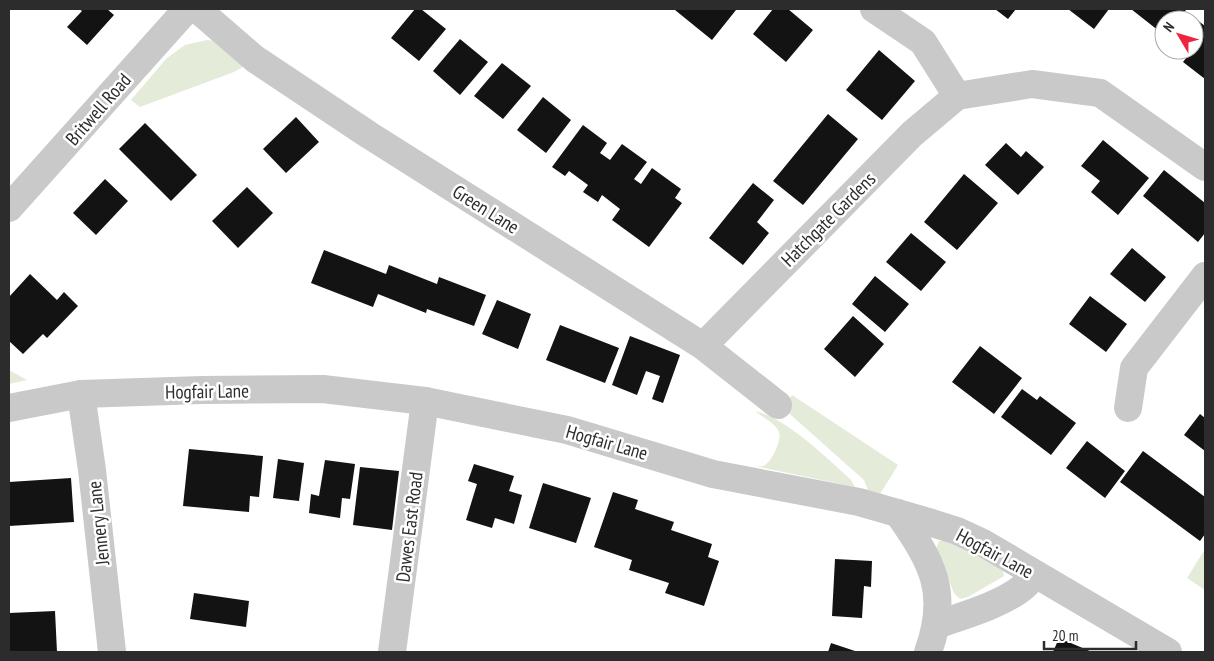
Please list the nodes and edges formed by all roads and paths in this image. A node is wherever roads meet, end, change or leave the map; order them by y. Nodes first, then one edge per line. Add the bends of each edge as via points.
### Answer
1 (187, 9) edge
2 (197, 9) edge
3 (874, 9) edge
4 (957, 96) junction
5 (1205, 167) edge
6 (9, 208) edge
7 (1205, 276) edge
8 (703, 346) junction
9 (81, 394) junction
10 (425, 401) junction
11 (778, 405) dead end
12 (9, 408) edge
13 (1128, 408) dead end
14 (898, 514) junction
15 (1036, 574) junction
16 (936, 625) junction
17 (112, 652) edge
18 (392, 652) edge
19 (928, 652) edge
20 (1168, 652) edge

1 - 6 street, Britwell Road
2 - 8 street, Green Lane via 263,64 377,140
3 - 4 street via 923,42
4 - 5 street via 1032,84 1100,93
4 - 8 street, Hatchgate Gardens via 912,134
7 - 13 street via 1134,368
8 - 11 street, Green Lane
9 - 10 street, Hogfair Lane via 323,389
9 - 12 street, Hogfair Lane
9 - 17 street, Jennery Lane
10 - 14 street, Hogfair Lane via 567,430 713,474 859,502
10 - 18 street, Dawes East Road
14 - 15 street, Hogfair Lane via 956,531
14 - 16 street via 927,557 933,574 938,589
15 - 16 street via 1021,589 1001,600
15 - 20 street, Hogfair Lane
16 - 19 street

